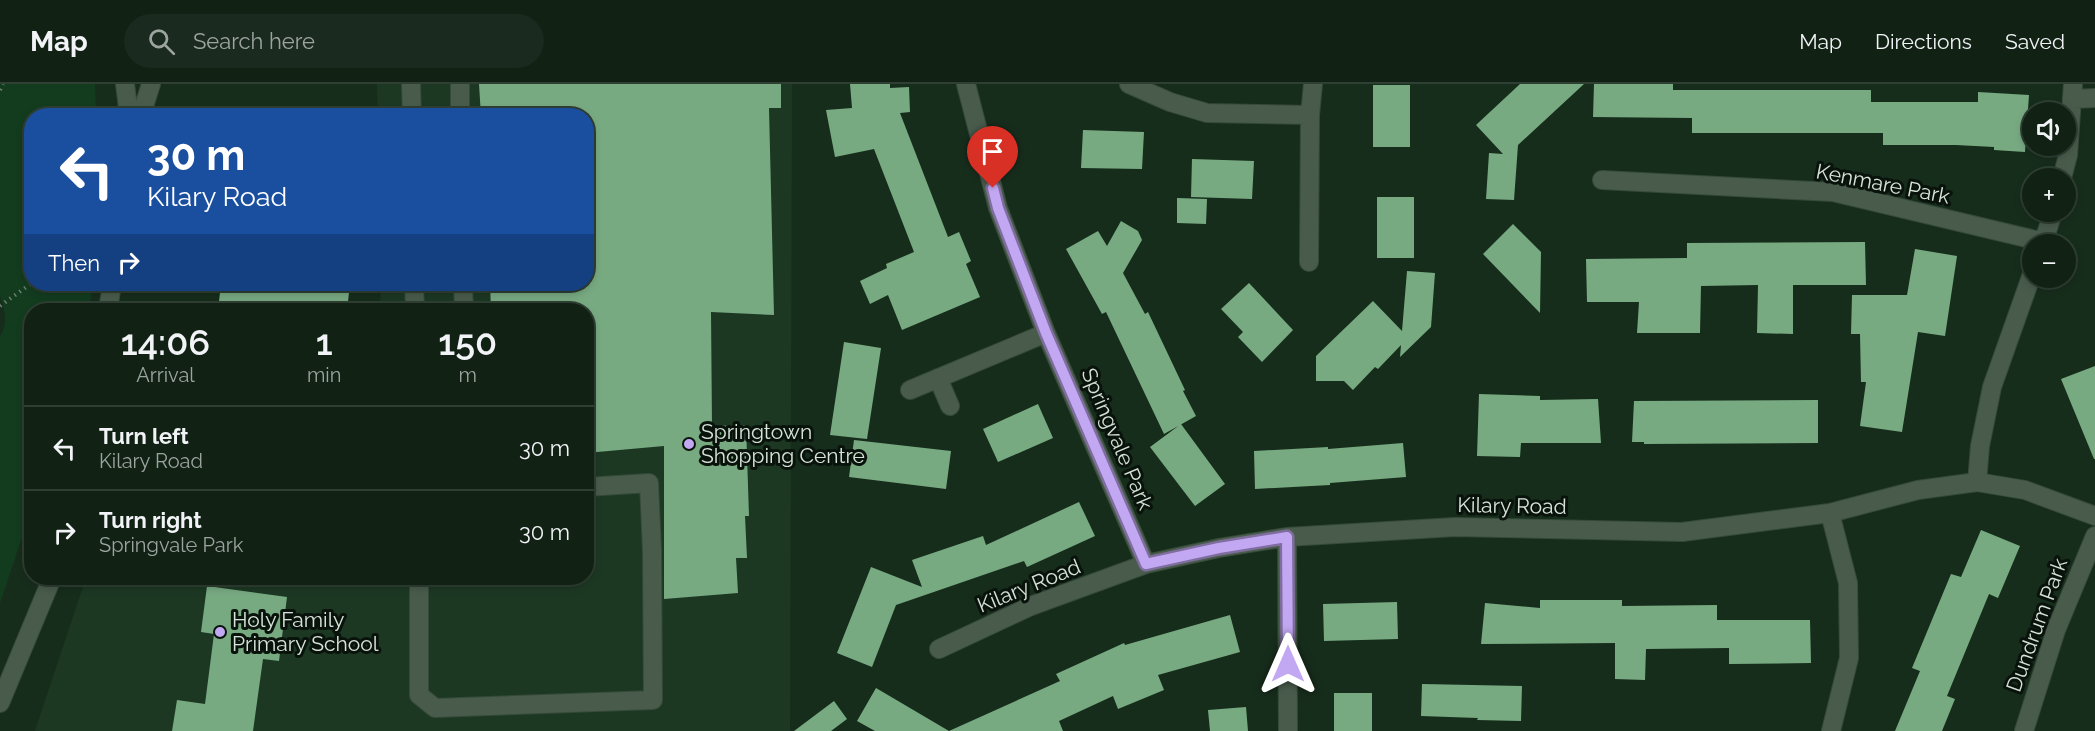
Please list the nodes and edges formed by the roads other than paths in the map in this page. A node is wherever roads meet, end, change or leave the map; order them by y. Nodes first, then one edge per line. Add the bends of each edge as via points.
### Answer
1 (126, 84) edge
2 (151, 84) edge
3 (411, 84) edge
4 (460, 84) edge
5 (966, 84) edge
6 (1129, 84) edge
7 (1313, 84) edge
8 (2073, 92) edge
9 (2095, 98) edge
10 (128, 108) edge
11 (144, 108) edge
12 (412, 108) edge
13 (460, 108) edge
14 (1310, 115) junction
15 (2065, 168) edge
16 (1602, 180) dead end
17 (2022, 238) edge
18 (1309, 262) dead end
19 (2027, 288) edge
20 (1046, 333) junction
21 (938, 378) junction
22 (910, 390) dead end
23 (951, 406) dead end
24 (1977, 482) junction
25 (594, 486) edge
26 (1830, 513) junction
27 (2095, 516) edge
28 (2095, 536) edge
29 (1287, 537) junction
30 (1146, 564) junction
31 (49, 585) edge
32 (419, 585) edge
33 (939, 649) dead end
34 (0, 703) edge
35 (1288, 731) edge
36 (1832, 731) edge
37 (2024, 731) edge

1 - 10 street
2 - 11 street
3 - 12 street
4 - 13 street
5 - 20 street, Springvale Park via 998,208
6 - 14 street via 1207,113
7 - 14 street
8 - 9 street
8 - 15 street
14 - 18 street
16 - 17 street, Kenmare Park via 1833,192
19 - 24 street via 1992,387
20 - 21 street
20 - 30 street, Springvale Park
21 - 22 street
21 - 23 street
24 - 26 street, Kilary Road via 1918,490
24 - 27 street, Kilary Road via 2025,490
25 - 32 street via 649,483 653,700 435,708 419,695
26 - 29 street, Kilary Road via 1682,532 1455,527
26 - 36 street via 1848,583 1849,648
28 - 37 street, Dundrum Park via 2056,630
29 - 30 street, Kilary Road
29 - 35 street
30 - 33 street, Kilary Road via 1031,606
31 - 34 street

